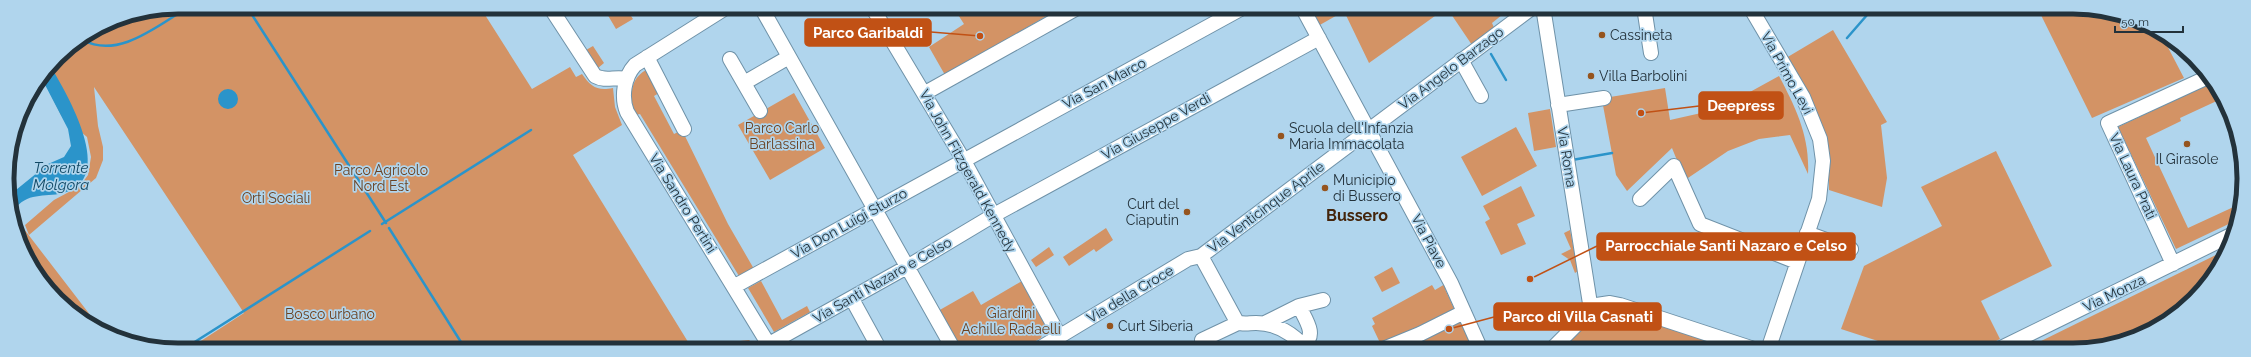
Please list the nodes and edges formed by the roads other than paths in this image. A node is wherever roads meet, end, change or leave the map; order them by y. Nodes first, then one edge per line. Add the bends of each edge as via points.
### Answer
1 (555, 14) edge
2 (715, 14) edge
3 (765, 14) edge
4 (876, 14) edge
5 (1066, 14) edge
6 (1231, 14) edge
7 (1308, 14) edge
8 (1523, 14) edge
9 (1544, 14) edge
10 (1645, 14) edge
11 (1754, 14) edge
12 (1319, 38) junction
13 (1651, 53) dead end
14 (647, 57) junction
15 (789, 57) junction
16 (730, 59) dead end
17 (1461, 60) junction
18 (2203, 78) edge
19 (627, 79) junction
20 (744, 83) junction
21 (925, 93) junction
22 (1481, 96) dead end
23 (1604, 98) dead end
24 (1558, 105) junction
25 (760, 111) dead end
26 (684, 129) dead end
27 (1370, 130) junction
28 (963, 159) junction
29 (1640, 199) dead end
30 (874, 209) junction
31 (994, 214) junction
32 (1807, 233) junction
33 (2225, 238) edge
34 (1851, 249) dead end
35 (1201, 256) junction
36 (1796, 262) junction
37 (2173, 264) junction
38 (907, 268) junction
39 (735, 286) junction
40 (852, 299) junction
41 (1323, 300) dead end
42 (1299, 306) junction
43 (1590, 306) junction
44 (1464, 312) junction
45 (1238, 323) junction
46 (1269, 324) junction
47 (1060, 337) junction
48 (1202, 340) dead end
49 (769, 343) edge
50 (778, 343) edge
51 (876, 343) edge
52 (950, 343) edge
53 (1050, 343) edge
54 (1301, 343) edge
55 (1308, 343) edge
56 (1398, 343) edge
57 (1478, 343) edge
58 (1558, 343) edge
59 (1736, 343) edge
60 (1770, 343) edge
61 (2011, 343) edge

1 - 19 street via 595,76 604,80
2 - 14 street, Via Sandro Pertini
3 - 15 street
4 - 21 street, Via John Fitzgerald Kennedy
5 - 21 street
6 - 28 street, Via San Marco
7 - 12 street, Via Piave
8 - 17 street, Via Angelo Barzago
9 - 24 street, Via Roma
10 - 13 street
11 - 32 street, Via Primo Levi via 1804,97 1820,139 1823,161 1822,188
12 - 27 street, Via Piave
12 - 31 street, Via Giuseppe Verdi
14 - 19 street, Via Sandro Pertini via 634,67
14 - 26 street
15 - 20 street
15 - 30 street
16 - 20 street
17 - 22 street
17 - 27 street, Via Angelo Barzago
18 - 37 street, Via Laura Prati via 2108,122
19 - 39 street, Via Sandro Pertini via 623,96 627,112
20 - 25 street
21 - 28 street, Via John Fitzgerald Kennedy
23 - 24 street
24 - 43 street, Via Roma
27 - 35 street, Via Venticinque Aprile
27 - 44 street, Via Piave
28 - 30 street, Via Don Luigi Sturzo
28 - 31 street, Via John Fitzgerald Kennedy
29 - 36 street via 1674,166 1700,224
30 - 38 street
30 - 39 street, Via Don Luigi Sturzo
31 - 38 street, Via Santi Nazaro e Celso
31 - 47 street, Via John Fitzgerald Kennedy
32 - 34 street
32 - 36 street, Via Primo Levi
33 - 37 street, Via Monza
35 - 45 street
35 - 47 street, Via della Croce via 1188,259
36 - 60 street, Via Primo Levi
37 - 61 street, Via Monza
38 - 40 street, Via Santi Nazaro e Celso
38 - 52 street
39 - 49 street, Via Sandro Pertini
40 - 50 street, Via Santi Nazaro e Celso
40 - 51 street
41 - 42 street
42 - 46 street
42 - 55 street via 1311,333
43 - 58 street via 1589,313
43 - 59 street via 1610,303 1620,305
44 - 56 street
44 - 57 street, Via Piave
45 - 46 street
45 - 48 street
46 - 54 street via 1291,334
47 - 53 street, Via della Croce

